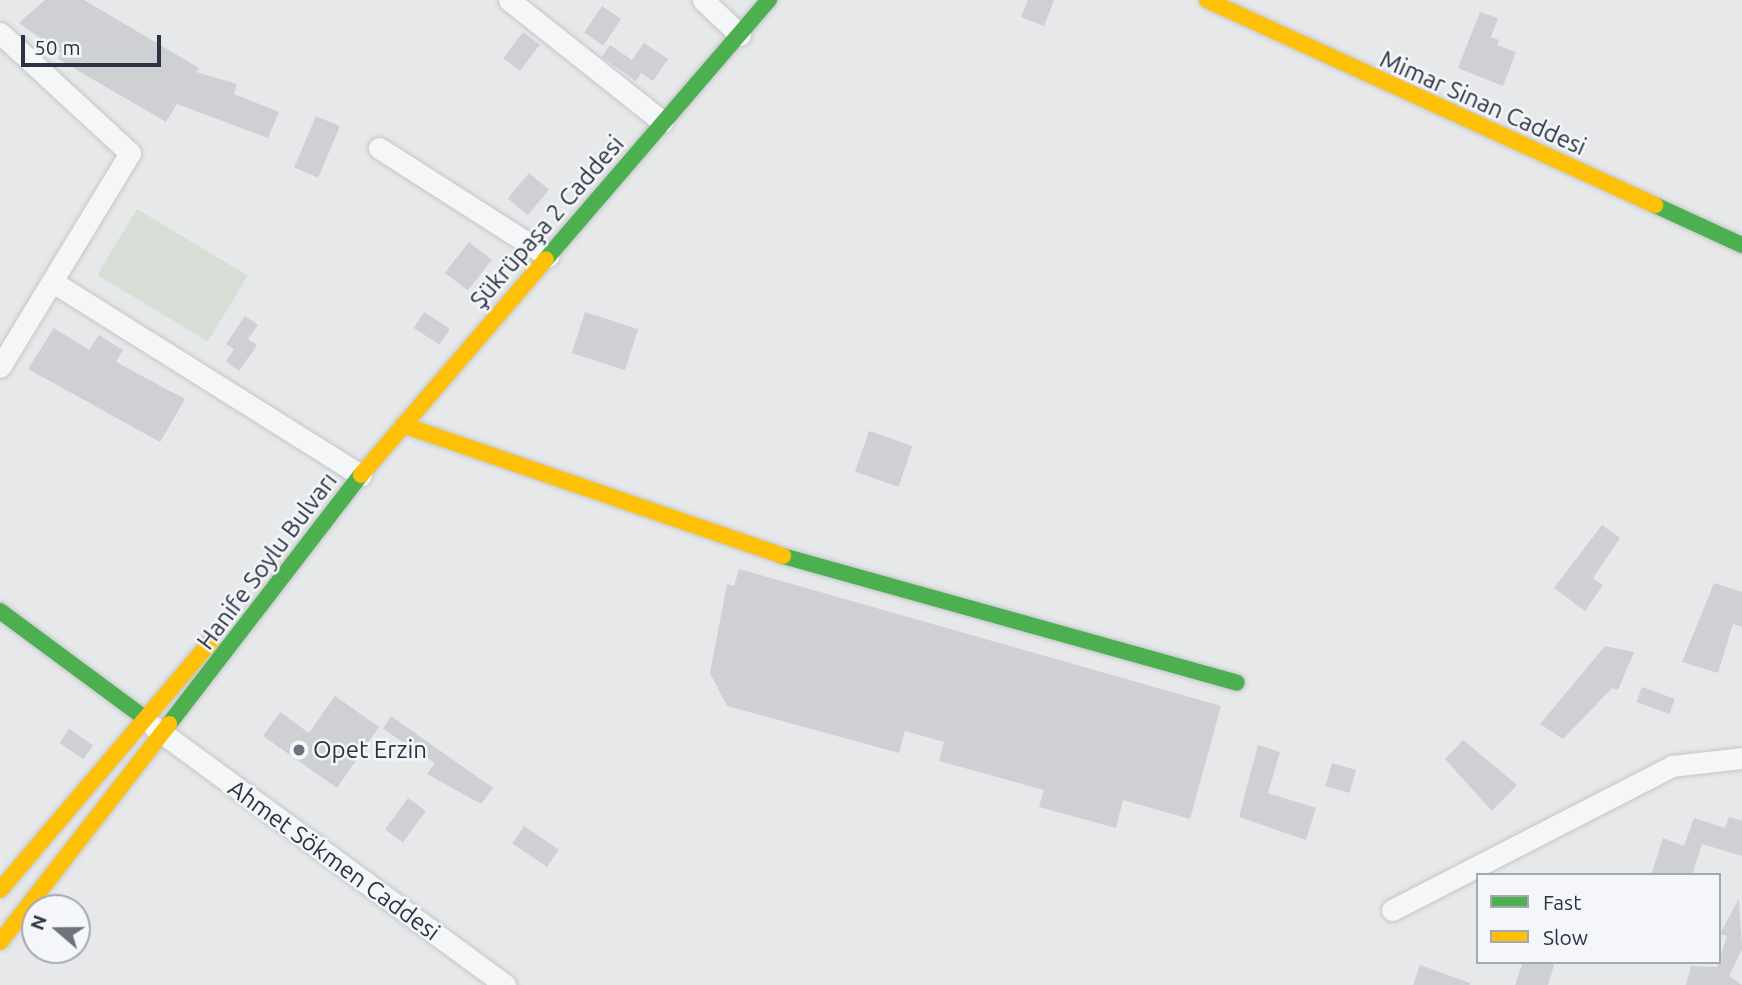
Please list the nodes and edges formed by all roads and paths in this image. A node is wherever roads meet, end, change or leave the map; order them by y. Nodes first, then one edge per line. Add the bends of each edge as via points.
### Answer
1 (509, 0) edge
2 (703, 0) edge
3 (769, 0) edge
4 (1215, 2) edge
5 (0, 33) edge
6 (740, 34) junction
7 (663, 122) junction
8 (379, 148) dead end
9 (1742, 245) edge
10 (548, 256) junction
11 (56, 284) junction
12 (0, 367) edge
13 (403, 425) junction
14 (361, 475) junction
15 (0, 611) edge
16 (1237, 683) dead end
17 (143, 717) junction
18 (164, 736) junction
19 (1742, 758) edge
20 (0, 890) edge
21 (1392, 909) dead end
22 (0, 942) edge
23 (505, 985) edge

1 - 7 street
2 - 6 street
3 - 6 main road, Şükrüpaşa 2 Caddesi
4 - 9 main road, Mimar Sinan Caddesi
5 - 11 street via 45,80 129,146 122,172
6 - 7 main road, Şükrüpaşa 2 Caddesi
7 - 10 main road, Şükrüpaşa 2 Caddesi
8 - 10 street
10 - 13 main road, Şükrüpaşa 2 Caddesi
11 - 12 street
11 - 14 street
13 - 14 main road, Şükrüpaşa 2 Caddesi
13 - 16 main road via 748,546
14 - 17 main road, Hanife Soylu Bulvarı
14 - 18 main road, Hanife Soylu Bulvarı
15 - 17 main road
17 - 18 street, Ahmet Sökmen Caddesi
17 - 20 main road, Hanife Soylu Bulvarı
18 - 22 main road, Hanife Soylu Bulvarı
18 - 23 street, Ahmet Sökmen Caddesi
19 - 21 street via 1672,766

